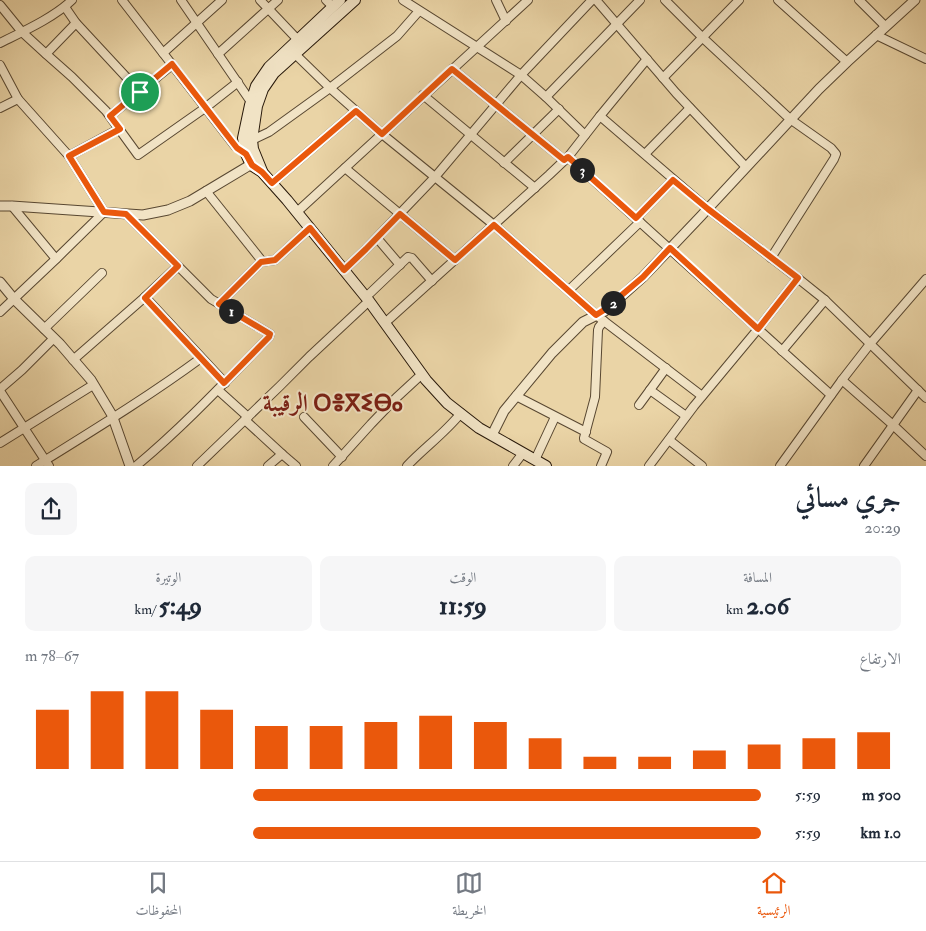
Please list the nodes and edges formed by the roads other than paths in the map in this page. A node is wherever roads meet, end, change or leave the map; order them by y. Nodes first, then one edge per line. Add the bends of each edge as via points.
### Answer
1 (72, 0) edge
2 (122, 0) edge
3 (180, 0) edge
4 (222, 0) edge
5 (260, 0) edge
6 (278, 0) edge
7 (355, 0) edge
8 (403, 0) edge
9 (496, 0) edge
10 (528, 0) edge
11 (594, 0) edge
12 (640, 0) edge
13 (665, 0) edge
14 (739, 0) edge
15 (778, 0) edge
16 (859, 0) edge
17 (915, 0) edge
18 (333, 2) edge
19 (0, 5) edge
20 (65, 7) junction
21 (268, 8) junction
22 (419, 11) junction
23 (506, 21) junction
24 (76, 23) junction
25 (196, 24) junction
26 (616, 24) junction
27 (885, 26) junction
28 (22, 32) junction
29 (876, 35) junction
30 (702, 38) junction
31 (298, 40) junction
32 (0, 43) edge
33 (477, 47) junction
34 (164, 53) junction
35 (46, 54) junction
36 (218, 54) junction
37 (295, 54) junction
38 (647, 59) junction
39 (926, 59) edge
40 (847, 62) junction
41 (172, 64) junction
42 (0, 65) edge
43 (452, 69) junction
44 (521, 75) junction
45 (663, 78) junction
46 (238, 82) junction
47 (330, 88) junction
48 (140, 92) junction
49 (423, 96) junction
50 (546, 97) junction
51 (18, 98) junction
52 (251, 102) junction
53 (496, 104) junction
54 (0, 108) edge
55 (205, 108) junction
56 (690, 108) junction
57 (559, 109) junction
58 (356, 111) junction
59 (110, 116) junction
60 (600, 116) junction
61 (790, 120) junction
62 (120, 129) junction
63 (382, 134) junction
64 (533, 134) junction
65 (585, 135) junction
66 (470, 136) junction
67 (252, 140) junction
68 (246, 154) junction
69 (644, 154) junction
70 (69, 156) junction
71 (566, 158) junction
72 (255, 163) junction
73 (504, 163) junction
74 (746, 167) junction
75 (345, 168) junction
76 (435, 177) junction
77 (673, 180) junction
78 (272, 183) junction
79 (535, 188) junction
80 (206, 192) junction
81 (0, 206) edge
82 (12, 206) junction
83 (708, 209) junction
84 (104, 212) junction
85 (296, 212) junction
86 (126, 214) junction
87 (400, 214) junction
88 (638, 220) junction
89 (494, 225) junction
90 (310, 228) junction
91 (377, 238) junction
92 (670, 248) junction
93 (771, 258) junction
94 (56, 259) junction
95 (455, 260) junction
96 (262, 261) junction
97 (400, 265) junction
98 (178, 266) junction
99 (344, 270) junction
100 (102, 272) dead end
101 (798, 278) junction
102 (926, 279) edge
103 (432, 281) junction
104 (0, 282) edge
105 (570, 290) junction
106 (145, 298) junction
107 (14, 299) junction
108 (368, 299) junction
109 (825, 300) junction
110 (219, 304) junction
111 (0, 312) edge
112 (596, 315) junction
113 (604, 321) junction
114 (386, 322) junction
115 (44, 329) junction
116 (758, 329) junction
117 (54, 338) junction
118 (870, 344) junction
119 (782, 351) junction
120 (201, 358) junction
121 (73, 360) junction
122 (666, 368) junction
123 (422, 374) junction
124 (842, 380) junction
125 (224, 383) junction
126 (93, 385) junction
127 (0, 390) edge
128 (218, 390) junction
129 (650, 390) junction
130 (918, 390) junction
131 (516, 396) junction
132 (702, 396) junction
133 (831, 396) junction
134 (926, 398) edge
135 (639, 406) dead end
136 (461, 414) junction
137 (686, 416) junction
138 (304, 417) dead end
139 (555, 417) junction
140 (113, 418) junction
141 (246, 419) junction
142 (893, 425) junction
143 (24, 428) junction
144 (586, 432) junction
145 (492, 435) junction
146 (668, 440) junction
147 (0, 443) edge
148 (523, 453) junction
149 (282, 454) junction
150 (926, 456) edge
151 (342, 458) junction
152 (535, 460) junction
153 (47, 463) edge
154 (36, 466) edge
155 (130, 466) edge
156 (136, 466) edge
157 (197, 466) edge
158 (268, 466) edge
159 (296, 466) edge
160 (333, 466) edge
161 (407, 466) edge
162 (513, 466) edge
163 (546, 466) edge
164 (602, 466) edge
165 (649, 466) edge
166 (702, 466) edge
167 (780, 466) edge
168 (864, 466) edge

1 - 20 street
2 - 34 street
3 - 25 street
4 - 25 street
5 - 21 street
6 - 21 street
7 - 37 main road
8 - 22 street
9 - 23 street
10 - 23 street
11 - 26 street
11 - 44 street
12 - 26 street
13 - 30 street
14 - 30 street
15 - 40 street
16 - 27 street
17 - 27 street
18 - 31 main road
19 - 28 street
20 - 24 street
20 - 28 street
21 - 31 street
21 - 36 street
22 - 33 street
22 - 47 street via 397,36
23 - 33 street
24 - 35 street
24 - 48 street
25 - 34 street
25 - 36 street
26 - 38 street
26 - 50 street
27 - 29 street
28 - 32 street
28 - 35 street
29 - 39 street
29 - 40 street
30 - 45 street
30 - 61 street
31 - 52 main road via 269,67 256,86
33 - 43 street
33 - 44 street
34 - 41 street
35 - 59 street
36 - 46 street
37 - 47 street
37 - 67 main road via 274,73 263,89
38 - 45 street
38 - 60 street
40 - 61 street
41 - 48 street
41 - 55 street
42 - 51 street
43 - 49 street
43 - 53 street
44 - 50 street
44 - 53 street
45 - 56 street
46 - 52 street
46 - 55 street
47 - 58 street
47 - 67 street
48 - 59 street
49 - 63 street
49 - 66 street
50 - 57 street
51 - 54 street
51 - 70 street
52 - 68 main road via 243,138
53 - 64 street
53 - 66 street
55 - 62 street via 139,155
55 - 68 street via 237,148
56 - 69 street
56 - 74 street
57 - 64 street
57 - 65 street
58 - 63 street
58 - 78 street
59 - 62 street
60 - 65 street
60 - 69 street
61 - 74 street
61 - 93 street via 836,154
62 - 70 street
63 - 75 street
63 - 76 street
64 - 71 street
64 - 73 street
65 - 71 street
66 - 73 street
66 - 76 street
67 - 72 main road
68 - 72 main road
69 - 77 street
70 - 84 street
71 - 79 street
71 - 88 street
72 - 78 main road
72 - 80 street
73 - 79 street
74 - 83 street
75 - 85 street
75 - 87 street
76 - 87 street
76 - 89 street
77 - 83 street
77 - 88 street
78 - 85 main road
79 - 89 street
80 - 86 street via 168,210 143,215
80 - 96 street
81 - 82 street
82 - 84 street
82 - 94 street
83 - 92 street
83 - 93 street
84 - 86 street
84 - 94 street
85 - 90 main road
86 - 98 street
87 - 91 street
87 - 95 street
88 - 92 street
88 - 105 street
89 - 95 street
89 - 105 street
90 - 96 street via 275,260
90 - 99 main road
91 - 97 street
91 - 99 street
92 - 112 street via 643,277
92 - 116 street
93 - 101 street
94 - 107 street
95 - 103 street
96 - 110 street
97 - 103 street via 411,257
97 - 108 street
98 - 106 street
98 - 110 street
99 - 108 main road
100 - 115 street
101 - 109 street
101 - 116 street
102 - 118 street
103 - 114 street
104 - 107 street
105 - 112 street
106 - 120 street
106 - 121 street
107 - 111 street
107 - 115 street
108 - 114 main road
108 - 141 street
109 - 118 street
109 - 119 street
110 - 125 street via 270,334
112 - 113 street
112 - 131 street via 582,322
113 - 122 street
113 - 144 street via 598,330 595,397
114 - 123 main road
115 - 117 street
116 - 119 street
116 - 132 street
117 - 121 street
117 - 127 street
118 - 124 street
118 - 130 street
119 - 133 street
120 - 125 street
120 - 140 street
121 - 126 street
122 - 129 street
122 - 132 street
123 - 136 main road
123 - 151 street
124 - 133 street
124 - 142 street
125 - 128 street
126 - 140 street
126 - 143 street
127 - 143 street
128 - 141 street
128 - 156 street
129 - 135 street
129 - 137 street
130 - 134 street
130 - 142 street
131 - 139 street
131 - 145 street
132 - 137 street
133 - 167 street
136 - 145 main road
136 - 161 street
137 - 146 street
138 - 151 street
139 - 144 street
139 - 152 street
140 - 153 street
140 - 155 street
141 - 149 street
141 - 157 street
142 - 150 street
142 - 168 street
143 - 147 street
143 - 153 street
144 - 164 street via 584,440 607,452
145 - 148 main road
146 - 165 street
146 - 166 street
148 - 152 main road
148 - 162 street
149 - 158 street
149 - 159 street
151 - 160 street
152 - 163 main road
153 - 154 street

